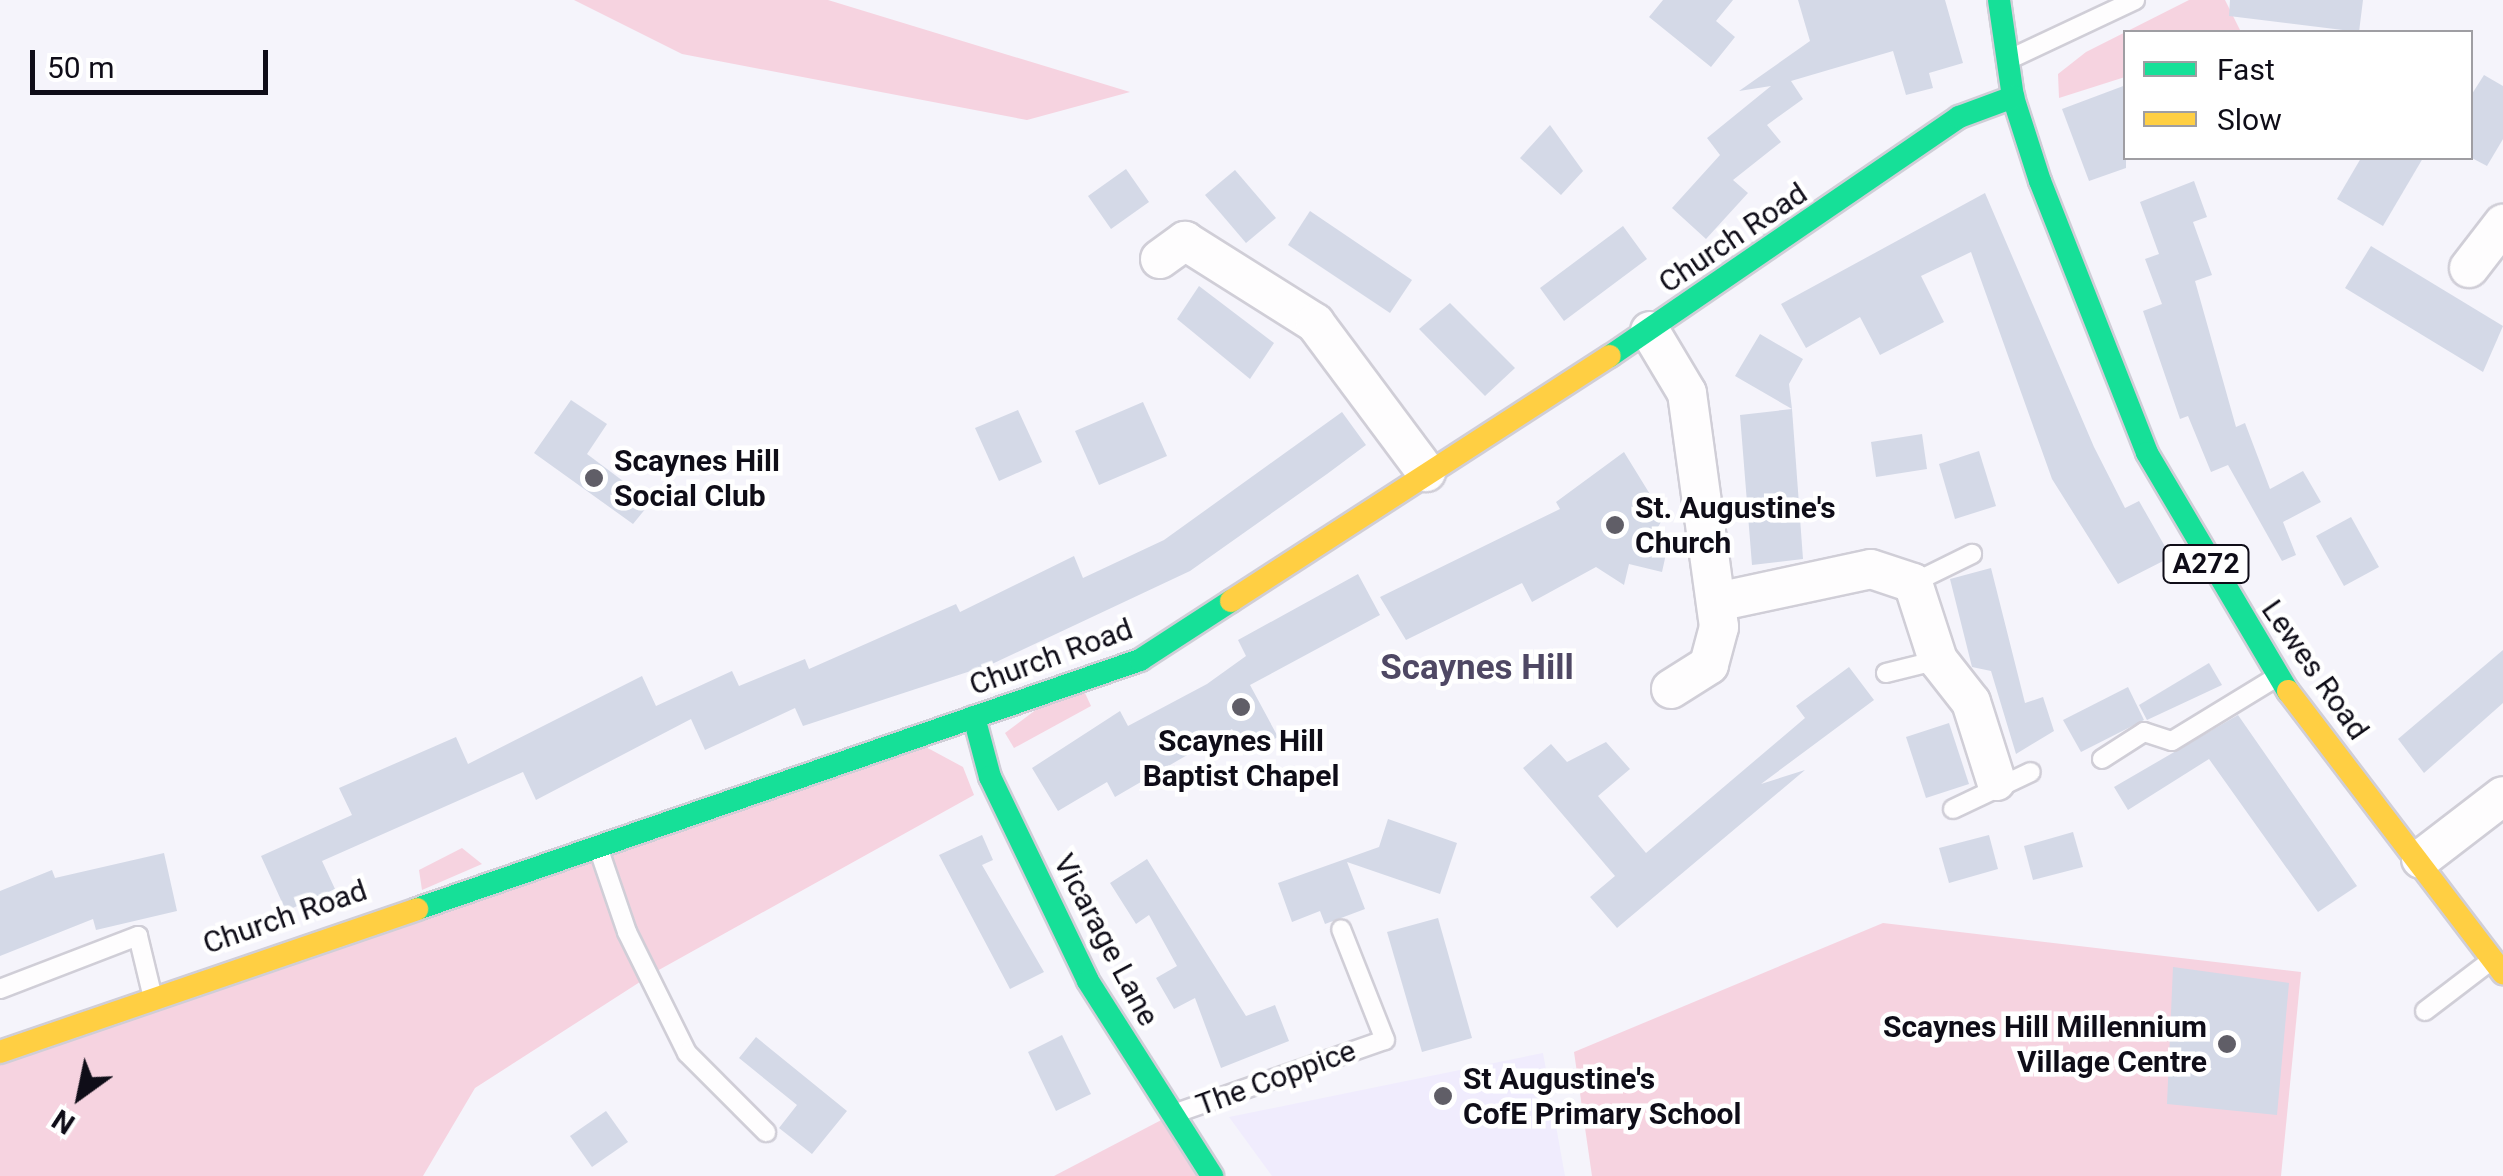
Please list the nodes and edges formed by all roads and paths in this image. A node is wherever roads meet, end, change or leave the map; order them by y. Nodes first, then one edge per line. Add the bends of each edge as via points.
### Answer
1 (1999, 0) edge
2 (2136, 0) edge
3 (2007, 60) junction
4 (2013, 97) junction
5 (2503, 224) edge
6 (1160, 258) dead end
7 (2469, 268) dead end
8 (1650, 331) junction
9 (1426, 472) junction
10 (1972, 554) dead end
11 (1913, 583) junction
12 (1717, 602) junction
13 (1938, 660) junction
14 (1886, 673) dead end
15 (2277, 678) junction
16 (1671, 689) dead end
17 (974, 717) junction
18 (2102, 759) dead end
19 (2014, 776) joint
20 (2503, 796) edge
21 (1953, 809) dead end
22 (598, 844) junction
23 (2421, 859) junction
24 (1341, 930) dead end
25 (2498, 966) edge
26 (0, 989) edge
27 (152, 994) junction
28 (2425, 1011) dead end
29 (0, 1052) edge
30 (1169, 1116) junction
31 (766, 1132) dead end
32 (1212, 1176) edge

1 - 3 main road, A272
2 - 3 lane
3 - 4 main road, A272
4 - 8 main road, Church Road via 1960,116
4 - 15 main road, Lewes Road / A272 via 2147,453
5 - 7 street
6 - 9 street via 1185,241 1315,323
8 - 9 main road, Church Road
8 - 12 street via 1687,393
9 - 17 main road, Church Road via 1140,660
10 - 11 lane
11 - 12 street via 1871,569
11 - 13 street
12 - 16 street via 1709,665
13 - 14 lane
13 - 19 street via 1972,702
15 - 18 lane via 2172,741 2144,732
15 - 23 main road, Lewes Road / A272
17 - 22 main road, Church Road
17 - 30 main road, Vicarage Lane via 990,777 1088,981
19 - 21 lane
20 - 23 street
22 - 27 main road, Church Road
22 - 31 lane via 627,932 688,1053
23 - 25 main road, Lewes Road / A272
24 - 30 lane, The Coppice via 1385,1040
25 - 28 lane
26 - 27 lane via 138,936
27 - 29 main road, Church Road
30 - 32 main road, Vicarage Lane

